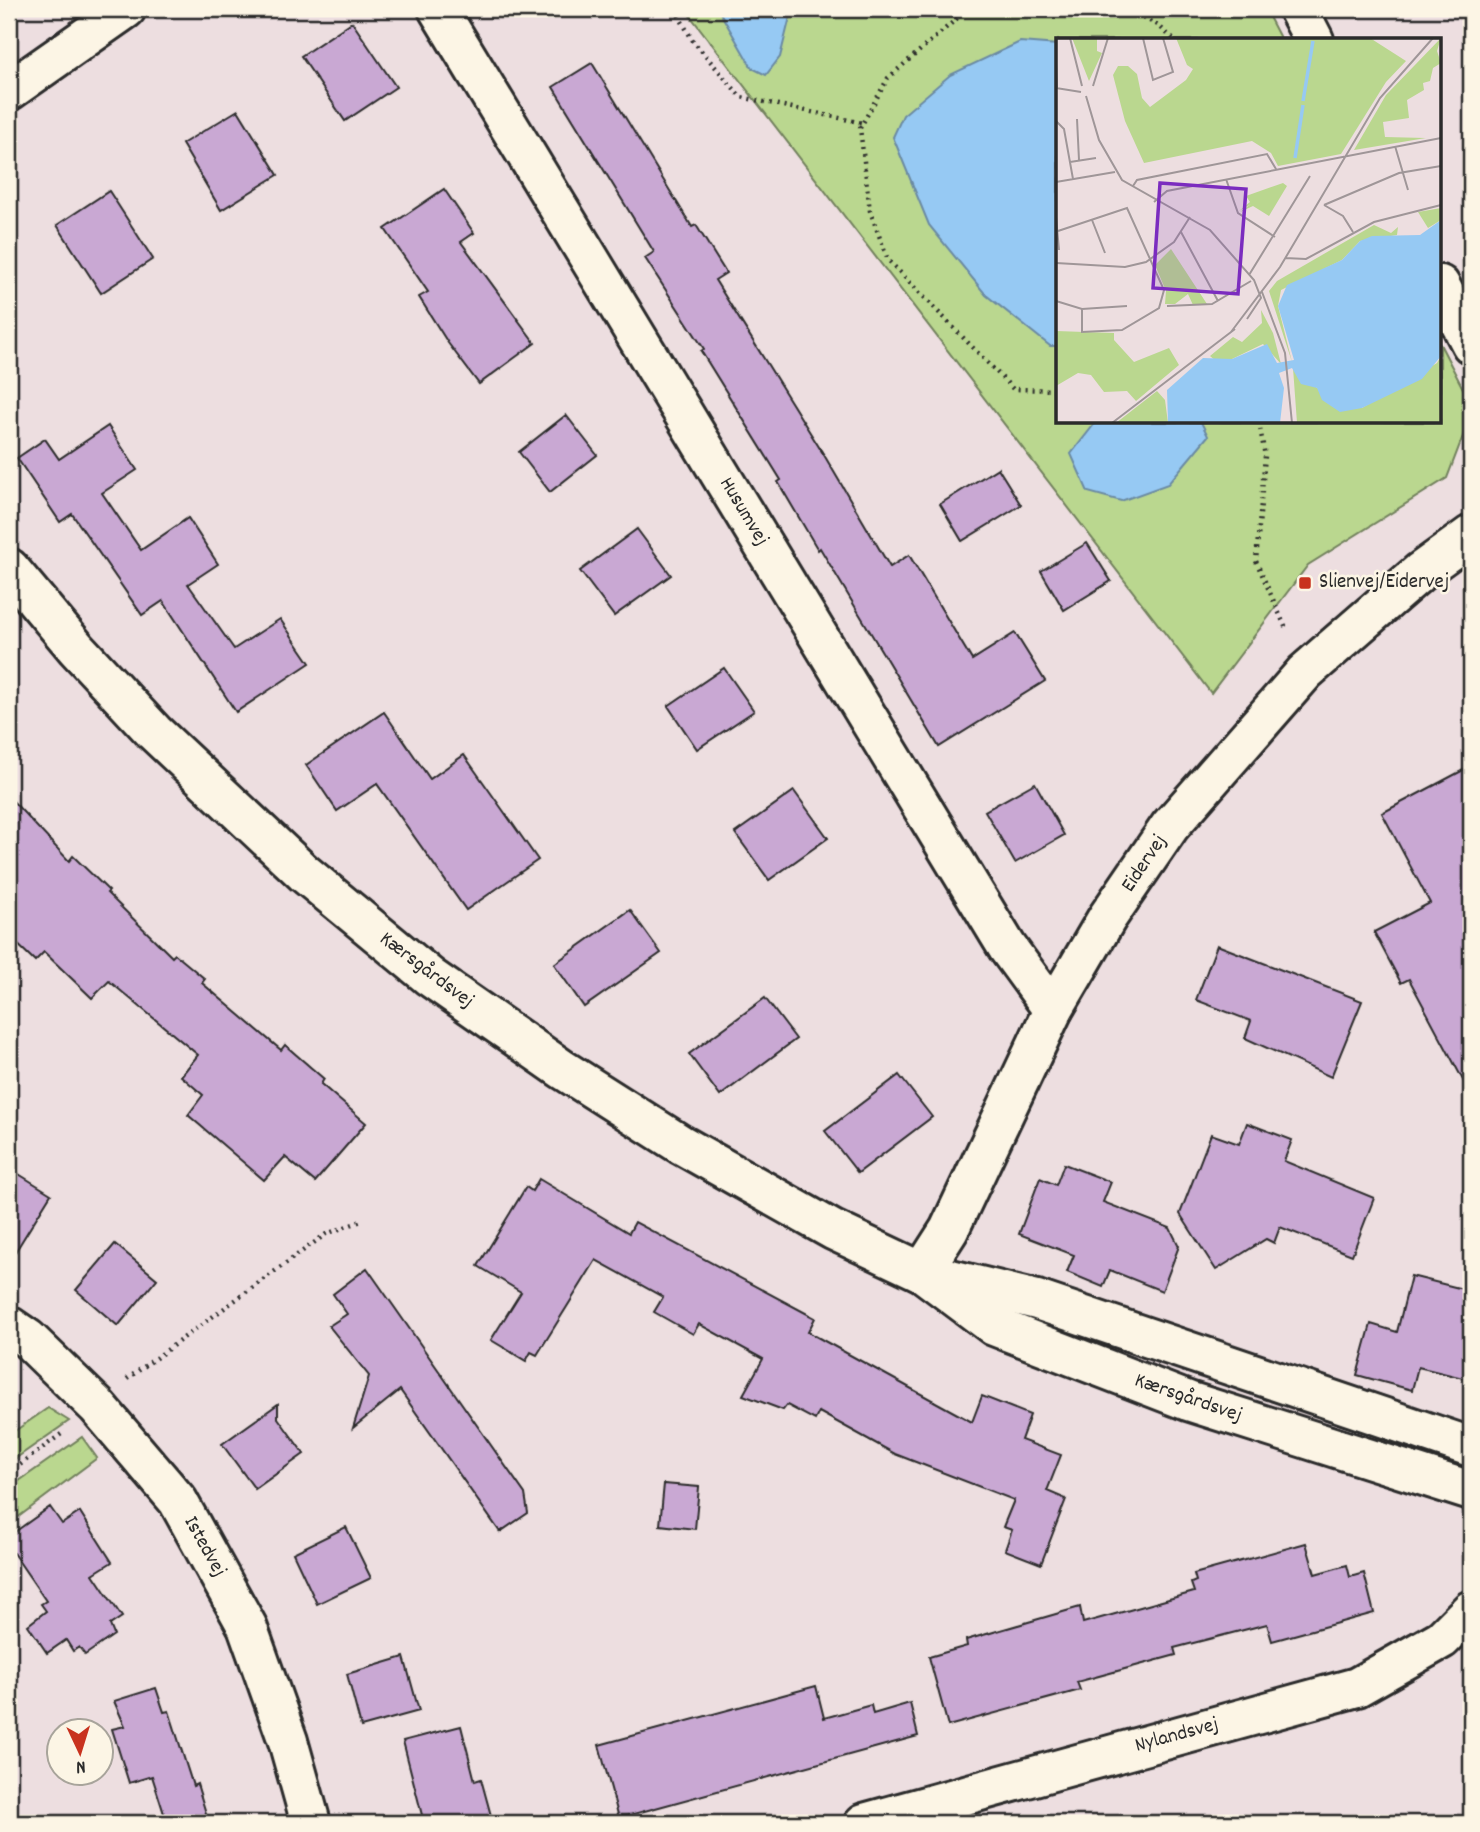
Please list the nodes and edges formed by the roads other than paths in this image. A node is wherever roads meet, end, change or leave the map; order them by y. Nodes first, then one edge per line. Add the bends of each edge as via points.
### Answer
1 (126, 9) edge
2 (438, 9) edge
3 (1298, 9) edge
4 (1313, 38) edge
5 (9, 91) edge
6 (1442, 289) edge
7 (1471, 344) edge
8 (1471, 535) edge
9 (9, 568) edge
10 (1054, 1010) junction
11 (922, 1272) junction
12 (9, 1325) edge
13 (1471, 1447) edge
14 (1471, 1491) edge
15 (1471, 1610) edge
16 (311, 1823) edge
17 (864, 1823) edge

1 - 5 street
2 - 10 street, Husumvej via 1007,947
3 - 4 street
6 - 7 street
8 - 10 street, Eidervej via 1420,572 1305,672 1170,827 1107,918
9 - 11 street, Kærsgårdsvej via 155,732 304,873 430,977 680,1144 823,1225
10 - 11 street, Eidervej via 949,1230
11 - 13 street, Kærsgårdsvej via 1047,1303
11 - 14 street, Kærsgårdsvej via 993,1326 1188,1401
12 - 16 street, Istedvej via 96,1406 178,1501 247,1626
15 - 17 street, Nylandsvej via 1442,1639 1357,1687

